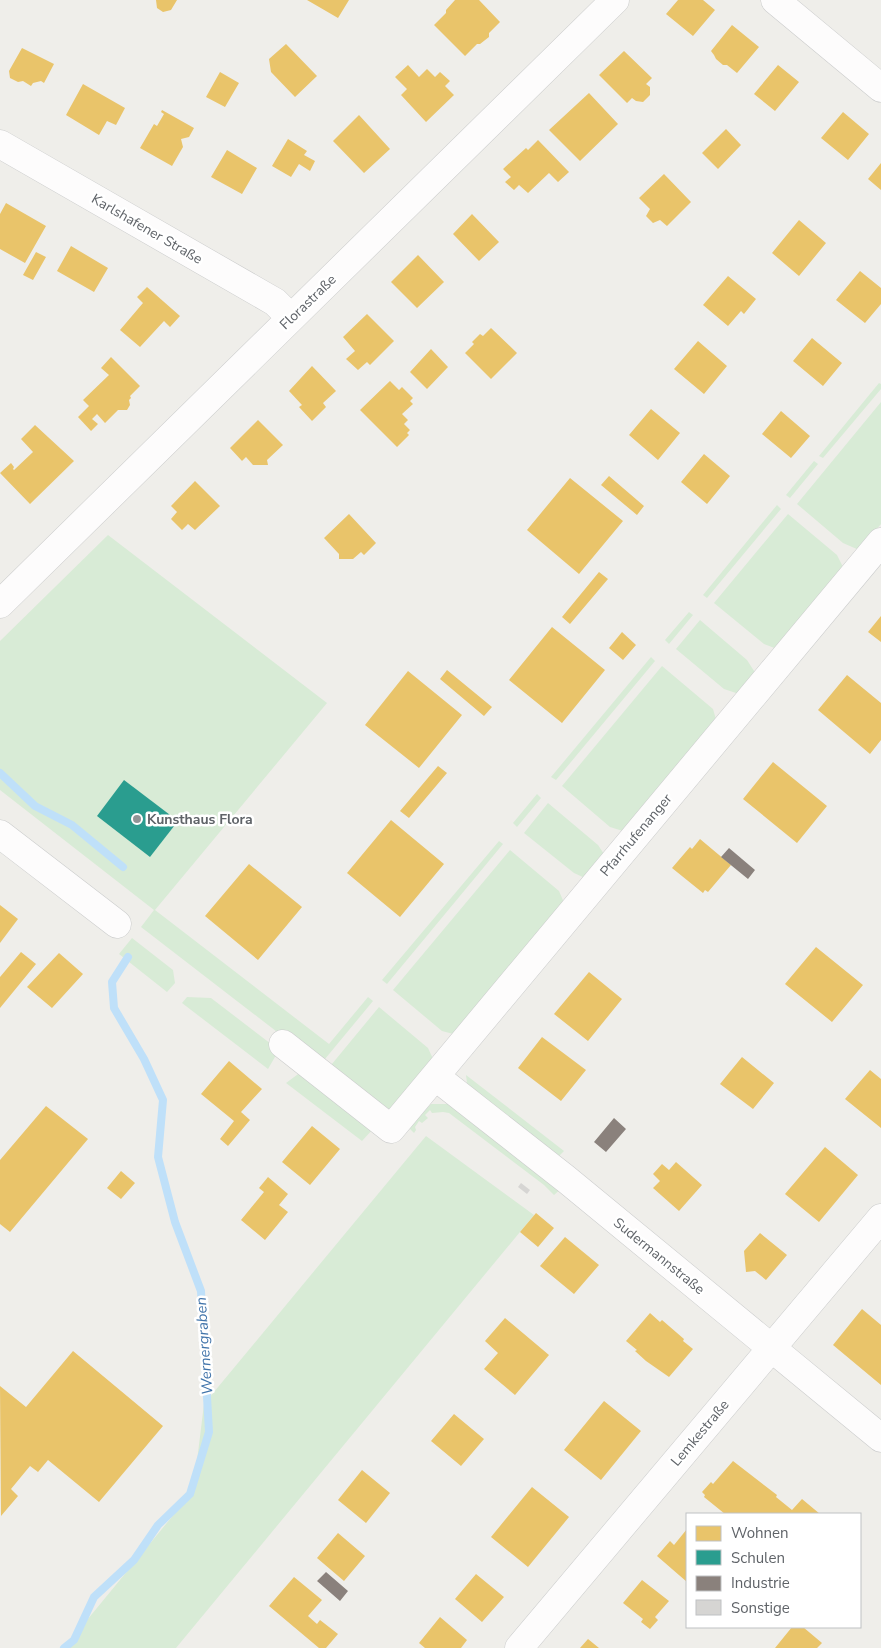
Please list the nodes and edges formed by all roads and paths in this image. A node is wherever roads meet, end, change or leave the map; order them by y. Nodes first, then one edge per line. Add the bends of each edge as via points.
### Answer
1 (615, 0) edge
2 (775, 0) edge
3 (881, 88) edge
4 (0, 144) edge
5 (291, 318) junction
6 (881, 542) edge
7 (0, 604) edge
8 (0, 834) edge
9 (117, 924) dead end
10 (283, 1044) dead end
11 (436, 1077) junction
12 (881, 1218) edge
13 (772, 1348) junction
14 (881, 1438) edge
15 (519, 1648) edge

1 - 5 street, Florastraße
2 - 3 street
4 - 5 street, Karlshafener Straße via 275,302
5 - 7 street, Florastraße
6 - 11 street, Pfarrhufenanger
8 - 9 street
10 - 11 street, Pfarrhufenanger via 391,1129
11 - 13 street, Sudermannstraße
12 - 13 street, Lemkestraße
13 - 14 street, Sudermannstraße
13 - 15 street, Lemkestraße

